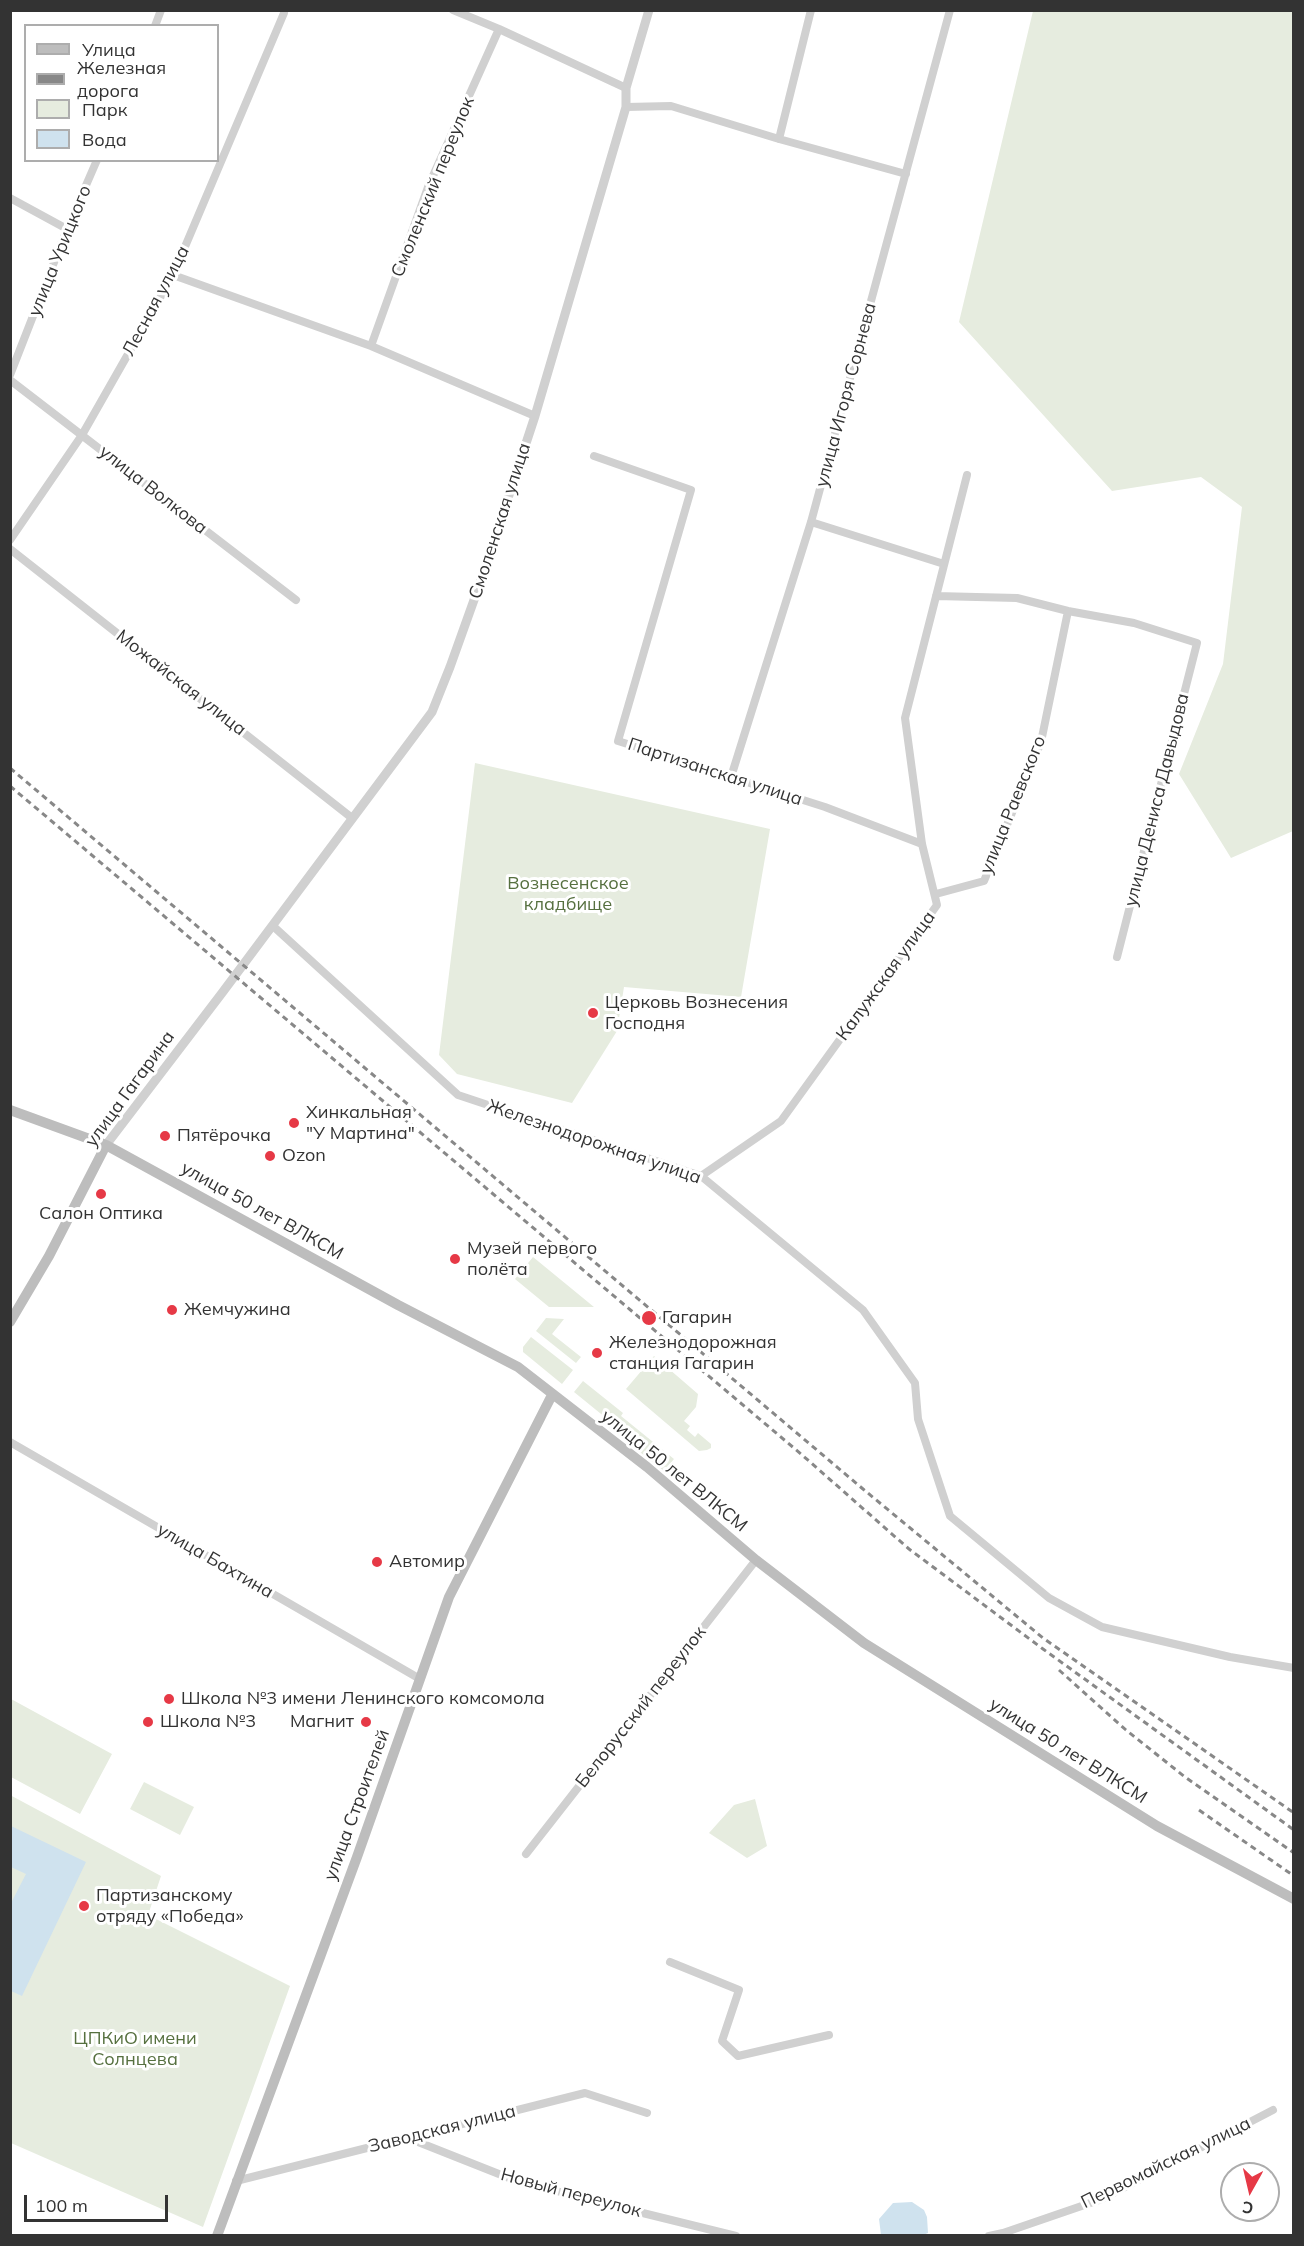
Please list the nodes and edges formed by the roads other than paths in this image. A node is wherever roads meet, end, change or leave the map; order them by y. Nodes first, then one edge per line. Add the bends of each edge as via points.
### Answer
1 (453, 10) edge
2 (649, 10) edge
3 (811, 10) edge
4 (950, 10) edge
5 (284, 13) dead end
6 (499, 29) junction
7 (626, 88) junction
8 (626, 107) junction
9 (779, 139) junction
10 (96, 162) edge
11 (906, 174) junction
12 (10, 198) edge
13 (67, 229) junction
14 (173, 275) junction
15 (371, 346) junction
16 (10, 375) edge
17 (10, 380) edge
18 (535, 416) junction
19 (82, 435) junction
20 (594, 456) dead end
21 (967, 475) dead end
22 (811, 522) junction
23 (10, 540) edge
24 (10, 549) edge
25 (944, 564) junction
26 (936, 596) junction
27 (296, 600) dead end
28 (1068, 610) junction
29 (731, 777) junction
30 (352, 818) junction
31 (922, 844) junction
32 (936, 894) junction
33 (273, 926) junction
34 (1117, 957) dead end
35 (234, 976) joint
36 (10, 1110) edge
37 (106, 1145) junction
38 (701, 1176) junction
39 (10, 1322) edge
40 (552, 1395) junction
41 (10, 1442) edge
42 (756, 1560) junction
43 (1293, 1668) edge
44 (420, 1679) junction
45 (526, 1854) dead end
46 (1293, 1899) edge
47 (670, 1962) dead end
48 (829, 2035) dead end
49 (1273, 2110) dead end
50 (647, 2113) dead end
51 (408, 2138) junction
52 (236, 2181) junction
53 (217, 2235) edge
54 (736, 2235) edge
55 (989, 2235) edge

1 - 6 street
2 - 7 street, Смоленская улица
3 - 9 street
4 - 11 street, улица Игоря Сорнева
5 - 14 street, Лесная улица
6 - 7 street
6 - 15 street, Смоленский переулок via 428,187
7 - 8 street, Смоленская улица
8 - 9 street via 671,106
8 - 18 street, Смоленская улица
9 - 11 street
10 - 13 street, улица Урицкого
11 - 22 street, улица Игоря Сорнева
12 - 13 street
13 - 16 street, улица Урицкого
14 - 15 street
14 - 19 street, Лесная улица
15 - 18 street
17 - 19 street, улица Волкова
18 - 30 street, Смоленская улица via 432,712
19 - 23 street, Лесная улица
19 - 27 street, улица Волкова
20 - 29 street, Партизанская улица via 691,490 618,741
21 - 25 street, Калужская улица
22 - 25 street
22 - 29 street, улица Игоря Сорнева
24 - 30 street, Можайская улица
25 - 26 street, Калужская улица
26 - 28 street via 1017,598
26 - 31 street, Калужская улица via 905,718
28 - 32 street, улица Раевского via 1041,742 984,881
28 - 34 street, улица Дениса Давыдова via 1134,623 1197,644
29 - 31 street, Партизанская улица
30 - 33 street, Смоленская улица
31 - 32 street, Калужская улица
32 - 38 street, Калужская улица via 937,905 781,1120
33 - 35 street, Смоленская улица
33 - 38 street, Железнодорожная улица via 458,1095
35 - 37 street, улица Гагарина
36 - 37 main road, улица 50 лет ВЛКСМ
37 - 39 main road, улица Гагарина
37 - 40 main road, улица 50 лет ВЛКСМ via 518,1367
38 - 43 street, Железнодорожная улица via 863,1310 915,1383 918,1419 950,1516 1020,1576 1049,1598 1102,1627
40 - 42 main road, улица 50 лет ВЛКСМ via 647,1467
40 - 44 main road, улица Строителей via 449,1597
41 - 44 street, улица Бахтина
42 - 45 street, Белорусский переулок
42 - 46 main road, улица 50 лет ВЛКСМ via 864,1643 1158,1826
44 - 52 main road, улица Строителей
47 - 48 street via 739,1990 722,2041 738,2056
49 - 55 street, Первомайская улица via 1102,2199
50 - 51 street, Заводская улица via 585,2093
51 - 52 street, Заводская улица
51 - 54 street, Новый переулок via 509,2178
52 - 53 main road, улица Строителей

